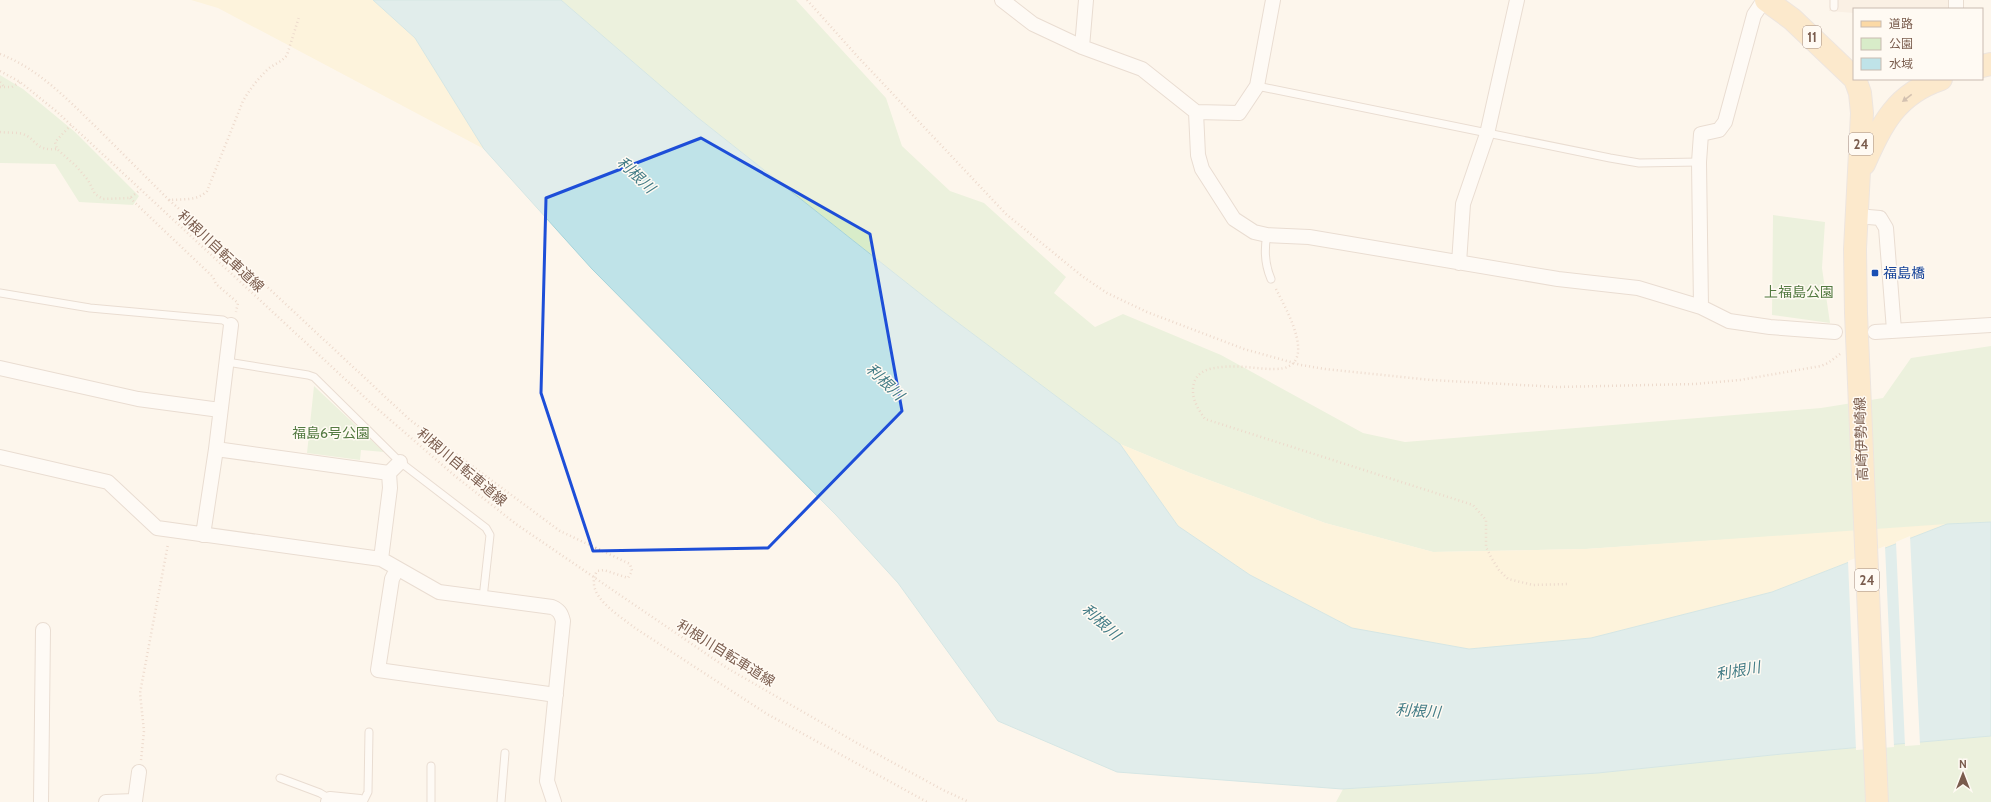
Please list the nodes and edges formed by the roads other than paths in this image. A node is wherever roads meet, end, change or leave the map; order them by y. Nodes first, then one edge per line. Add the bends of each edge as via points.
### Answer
1 (1002, 0) edge
2 (1086, 0) edge
3 (1273, 0) edge
4 (1517, 0) edge
5 (1765, 0) edge
6 (1082, 47) junction
7 (1853, 76) edge
8 (1856, 80) edge
9 (1939, 80) edge
10 (1257, 86) junction
11 (1196, 112) junction
12 (1487, 134) junction
13 (1698, 162) junction
14 (1860, 174) junction
15 (1857, 216) junction
16 (1267, 235) junction
17 (1459, 263) junction
18 (1271, 279) road end
19 (0, 293) edge
20 (1701, 307) junction
21 (231, 325) joint
22 (1991, 325) edge
23 (1894, 330) junction
24 (1835, 332) dead end
25 (1875, 332) dead end
26 (227, 362) junction
27 (0, 368) edge
28 (220, 410) junction
29 (216, 449) junction
30 (0, 457) edge
31 (400, 462) junction
32 (389, 473) junction
33 (203, 535) junction
34 (381, 559) junction
35 (397, 569) junction
36 (483, 598) junction
37 (43, 630) dead end
38 (556, 695) junction
39 (369, 732) dead end
40 (505, 753) dead end
41 (431, 766) dead end
42 (139, 772) road end
43 (280, 778) dead end
44 (329, 801) edge
45 (41, 802) edge
46 (106, 802) edge
47 (361, 802) edge
48 (431, 802) edge
49 (501, 802) edge
50 (554, 802) edge
51 (1877, 802) edge

1 - 6 street via 1033,24
2 - 6 street
3 - 10 street
4 - 12 street
5 - 7 main road, 11 via 1792,19
5 - 13 street via 1754,14 1725,122 1720,130 1701,134
6 - 11 street via 1142,69
8 - 14 main road, 高崎伊勢崎線 / 24 via 1862,113
9 -> 14 main road via 1907,97 1895,108 1878,132
10 - 11 street via 1239,113
10 - 12 lane
11 - 16 street via 1198,155 1202,169 1234,219 1254,232
12 - 13 lane via 1639,163
12 - 17 street via 1464,204
13 - 20 street
14 - 15 main road, 高崎伊勢崎線 / 24
15 - 23 street via 1880,218 1886,228
15 - 51 main road, 高崎伊勢崎線 / 24 via 1850,355
16 - 17 street via 1309,237
16 - 18 lane via 1265,256
17 - 20 street via 1558,279 1638,288
19 - 21 lane via 90,308 223,320
20 - 24 street via 1729,321
21 - 26 street
22 - 23 street
23 - 25 street
26 - 28 street
26 - 31 lane via 314,377
27 - 28 street via 138,399
28 - 29 street
29 - 32 street
29 - 33 street
30 - 33 street via 108,482 157,528
31 - 32 street
31 - 36 lane via 486,528 490,535
32 - 34 street via 390,488
33 - 34 street
34 - 35 street
35 - 36 street via 440,592
35 - 38 street via 392,579 378,670
36 - 38 street via 552,607 562,614
37 - 45 street
38 - 50 street via 547,781
39 - 47 lane via 368,792
40 - 49 lane
41 - 48 lane
42 - 46 street via 135,801
43 - 44 lane via 320,792
44 - 47 street

